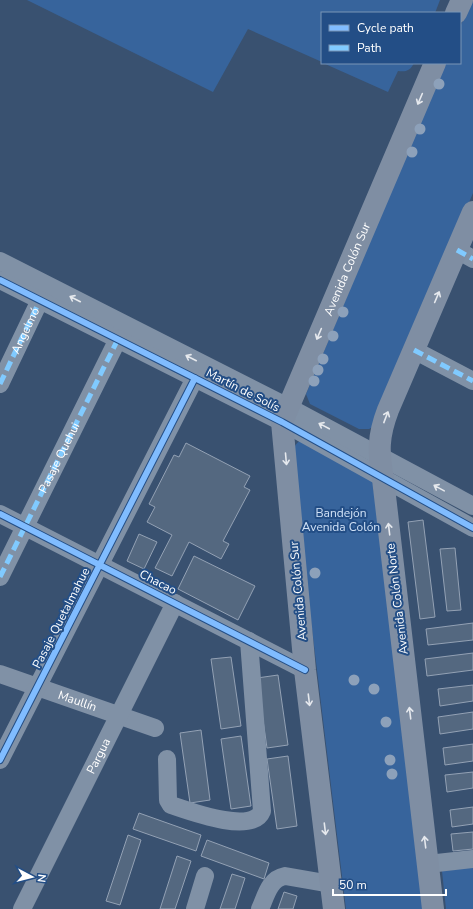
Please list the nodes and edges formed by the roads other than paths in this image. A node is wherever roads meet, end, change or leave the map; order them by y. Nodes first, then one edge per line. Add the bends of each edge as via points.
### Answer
1 (435, 64) edge
2 (473, 212) edge
3 (465, 255) edge
4 (0, 261) edge
5 (0, 280) edge
6 (40, 300) junction
7 (118, 339) junction
8 (414, 350) junction
9 (195, 378) junction
10 (473, 381) edge
11 (0, 384) edge
12 (285, 415) junction
13 (379, 455) junction
14 (383, 480) junction
15 (473, 506) edge
16 (0, 514) edge
17 (25, 527) junction
18 (473, 528) edge
19 (100, 565) junction
20 (0, 577) edge
21 (175, 603) junction
22 (249, 641) junction
23 (305, 670) junction
24 (0, 674) edge
25 (38, 687) junction
26 (119, 715) junction
27 (155, 728) dead end
28 (167, 759) dead end
29 (0, 760) edge
30 (473, 859) edge
31 (428, 864) junction
32 (205, 876) dead end
33 (331, 884) junction
34 (22, 909) edge
35 (195, 909) edge
36 (260, 909) edge
37 (334, 909) edge
38 (433, 909) edge

1 -> 12 main road, Avenida Colón Sur
2 - 3 main road, Avenida Colón Norte
8 -> 3 main road, Avenida Colón Norte
12 -> 4 street, Martín de Solís
5 - 6 street, Martín de Solís
6 - 7 street, Martín de Solís
6 - 11 street, Angelmó
7 - 9 street, Martín de Solís
7 - 17 street, Pasaje Quehui
8 - 10 street
13 -> 8 main road, Avenida Colón Norte via 384,421
9 - 12 street, Martín de Solís
9 - 19 street, Pasaje Quetalmahue
13 -> 12 street, Martín de Solís
12 - 14 street, Martín de Solís
12 -> 23 main road, Avenida Colón Sur
13 - 14 main road, Avenida Colón Norte
15 -> 13 street, Martín de Solís
14 - 18 street, Martín de Solís
31 -> 14 main road, Avenida Colón Norte
16 - 17 street, Chacao
17 - 19 street, Chacao
17 - 20 street, Pasaje Quehui
19 - 21 street, Chacao
19 - 25 street, Pasaje Quetalmahue
21 - 22 street, Chacao
21 - 26 street, Pargua
22 - 23 street, Chacao
22 - 28 street via 262,811 260,817 255,820 224,821 171,805 168,800
23 -> 33 main road, Avenida Colón Sur
24 - 25 street, Maullín
25 - 26 street, Maullín
25 - 29 street, Pasaje Quetalmahue
26 - 27 street, Maullín
26 - 34 street, Pargua
30 - 31 street
31 - 38 main road, Avenida Colón Norte
32 - 35 street
33 - 36 street via 285,876 277,877
33 - 37 main road, Avenida Colón Sur

